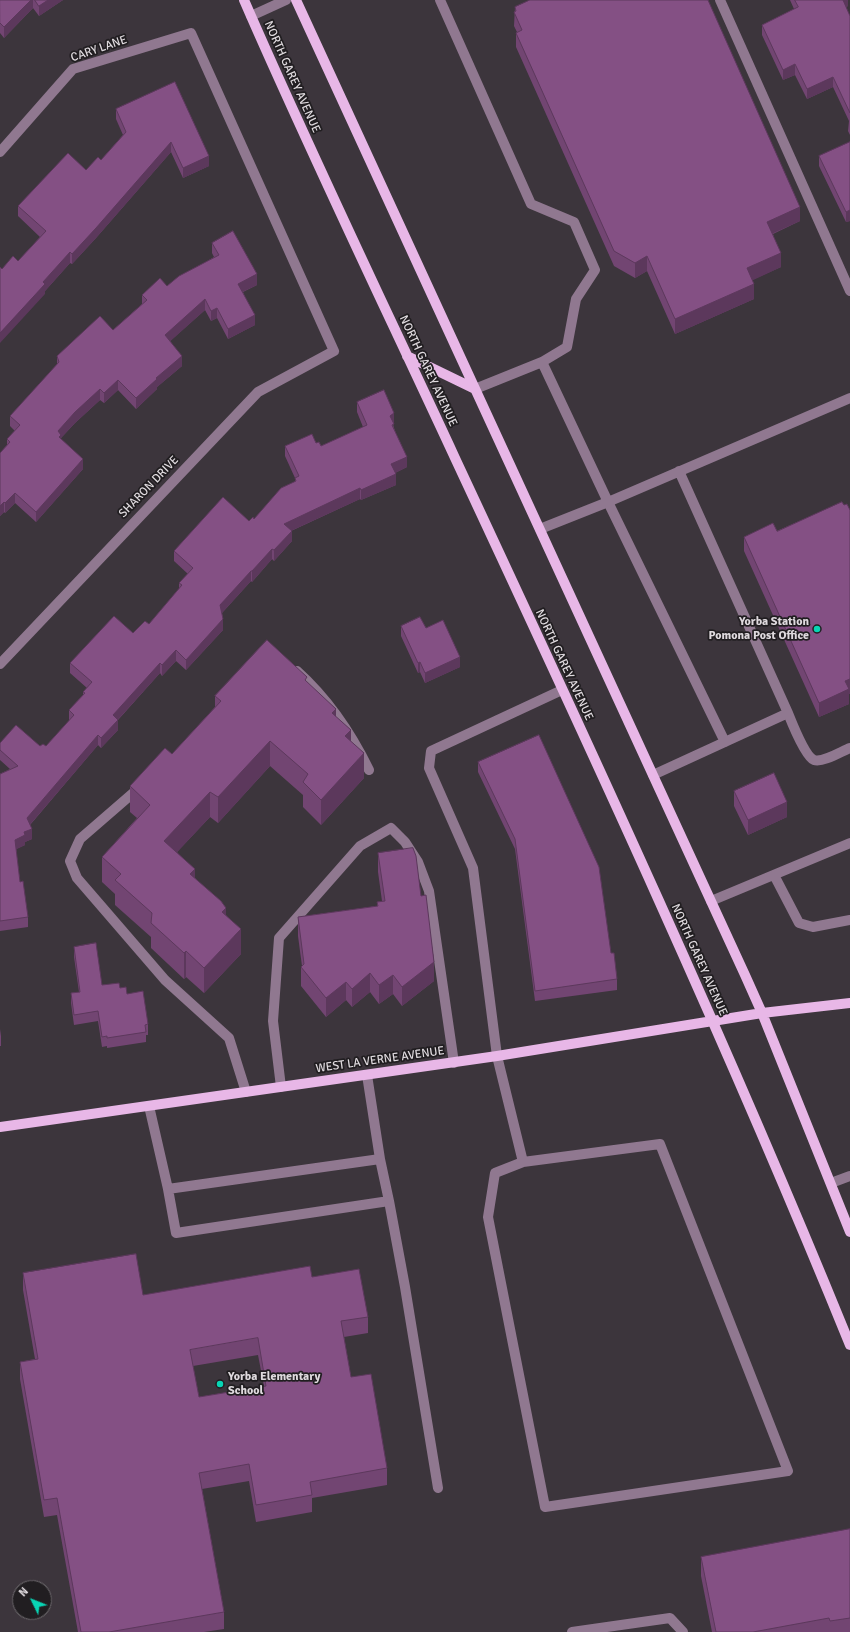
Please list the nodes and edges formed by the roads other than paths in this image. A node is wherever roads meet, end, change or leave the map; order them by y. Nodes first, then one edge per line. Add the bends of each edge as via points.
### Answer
1 (244, 0) edge
2 (286, 0) edge
3 (296, 0) edge
4 (440, 0) edge
5 (720, 0) edge
6 (251, 16) junction
7 (0, 152) edge
8 (850, 291) edge
9 (334, 351) joint
10 (407, 356) junction
11 (542, 362) junction
12 (476, 389) junction
13 (850, 398) edge
14 (679, 471) junction
15 (608, 502) junction
16 (540, 529) junction
17 (0, 664) edge
18 (291, 666) edge
19 (562, 690) junction
20 (788, 713) junction
21 (725, 742) junction
22 (850, 748) edge
23 (369, 770) dead end
24 (653, 775) junction
25 (145, 782) edge
26 (850, 843) edge
27 (774, 875) junction
28 (711, 901) junction
29 (850, 920) edge
30 (850, 1002) edge
31 (762, 1013) junction
32 (712, 1021) junction
33 (497, 1056) junction
34 (454, 1062) junction
35 (367, 1075) junction
36 (281, 1087) junction
37 (246, 1092) junction
38 (149, 1106) junction
39 (0, 1127) edge
40 (380, 1159) junction
41 (523, 1162) junction
42 (850, 1176) edge
43 (831, 1183) junction
44 (168, 1189) junction
45 (389, 1201) junction
46 (850, 1232) edge
47 (850, 1345) edge
48 (438, 1488) dead end
49 (572, 1632) edge
50 (683, 1632) edge

1 - 6 main road, NORTH GAREY AVENUE
2 - 6 street
3 - 12 main road
4 - 11 street via 530,204 574,222 595,270 576,299 567,347
5 - 8 street
6 - 10 main road, NORTH GAREY AVENUE
7 - 9 street, CARY LANE via 73,69 191,33
9 - 17 street, SHARON DRIVE via 258,392
10 - 12 main road
10 - 19 main road, NORTH GAREY AVENUE
11 - 12 street
11 - 15 street
12 - 16 main road
13 - 14 street
14 - 15 street
14 - 20 street
15 - 16 street
15 - 21 street
16 - 24 main road
18 - 23 street via 338,716
19 - 32 main road, NORTH GAREY AVENUE
19 - 33 street via 431,752 429,768 473,868
20 - 21 street
20 - 22 street via 808,754 814,760 823,760
21 - 24 street
24 - 28 main road
25 - 37 street via 80,839 70,861 77,878 165,980 229,1038
26 - 27 street
27 - 28 street
27 - 29 street via 799,923 813,927
28 - 31 main road
30 - 31 main road, WEST LA VERNE AVENUE
31 - 32 main road, WEST LA VERNE AVENUE
31 - 43 main road
32 - 33 main road, WEST LA VERNE AVENUE
32 - 47 main road, NORTH GAREY AVENUE
33 - 34 main road, WEST LA VERNE AVENUE
33 - 41 street
34 - 35 main road, WEST LA VERNE AVENUE
34 - 36 street via 429,891 418,862 406,842 391,828 360,846 280,938 273,1021
35 - 36 main road, WEST LA VERNE AVENUE
35 - 40 street
36 - 37 main road, WEST LA VERNE AVENUE
37 - 38 main road, WEST LA VERNE AVENUE
38 - 39 main road, WEST LA VERNE AVENUE
38 - 44 street
40 - 44 street
40 - 45 street
41 - 41 street via 495,1173 488,1217 545,1508 788,1471 660,1144
42 - 43 street
43 - 46 main road
44 - 45 street via 176,1233
45 - 48 street
49 - 50 street via 670,1618

